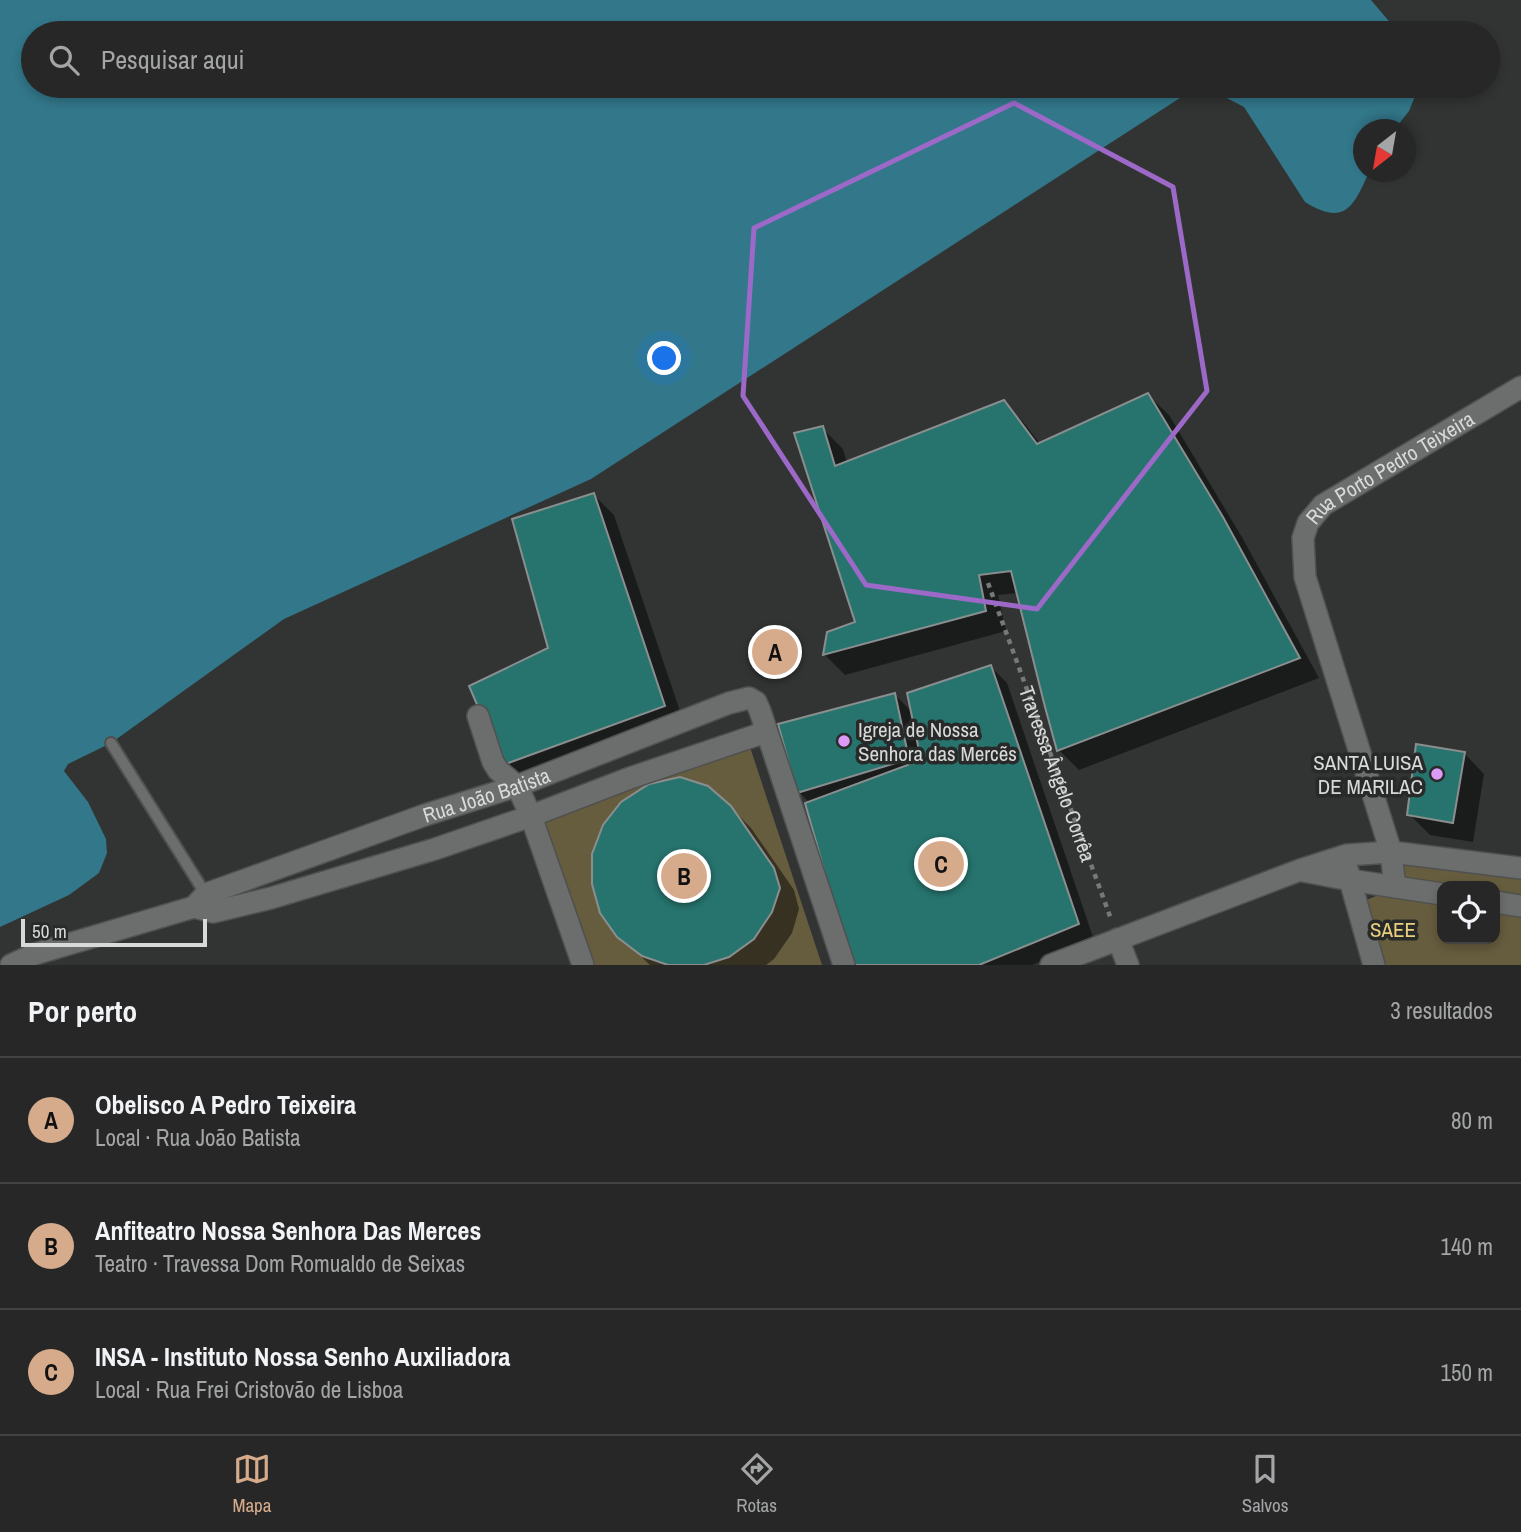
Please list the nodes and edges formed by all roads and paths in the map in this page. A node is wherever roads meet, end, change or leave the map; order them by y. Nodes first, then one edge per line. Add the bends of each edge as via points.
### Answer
1 (1521, 387) edge
2 (988, 583) dead end
3 (478, 716) dead end
4 (763, 722) junction
5 (111, 743) dead end
6 (517, 786) junction
7 (531, 816) junction
8 (381, 831) junction
9 (1391, 852) junction
10 (1347, 855) junction
11 (393, 862) junction
12 (1521, 868) edge
13 (1300, 870) junction
14 (1350, 880) junction
15 (1395, 887) junction
16 (1437, 893) edge
17 (1500, 903) edge
18 (204, 904) junction
19 (1521, 906) edge
20 (1118, 939) junction
21 (37, 959) edge
22 (11, 965) edge
23 (583, 965) edge
24 (844, 965) edge
25 (1051, 965) edge
26 (1128, 965) edge
27 (1374, 965) edge

1 - 9 street, Rua Porto Pedro Teixeira via 1323,505 1303,538 1305,577
2 - 20 path, Travessa Ângelo Corrêa
3 - 6 street via 498,771
4 - 6 street, Rua João Batista via 756,702 739,699
4 - 7 street
4 - 24 street
5 - 18 lane
6 - 7 street
6 - 8 street, Rua João Batista
7 - 11 street
7 - 23 street
8 - 11 street
8 - 18 street, Rua João Batista
9 - 10 street
9 - 12 street
9 - 15 street, Rua Porto Pedro Teixeira
10 - 13 street
10 - 14 street
11 - 18 street via 271,898
13 - 14 street
13 - 20 street
14 - 15 street
14 - 27 street
15 - 16 street
17 - 19 street
18 - 21 street, Rua João Batista
20 - 25 street
20 - 26 street
21 - 22 street, Rua João Batista

